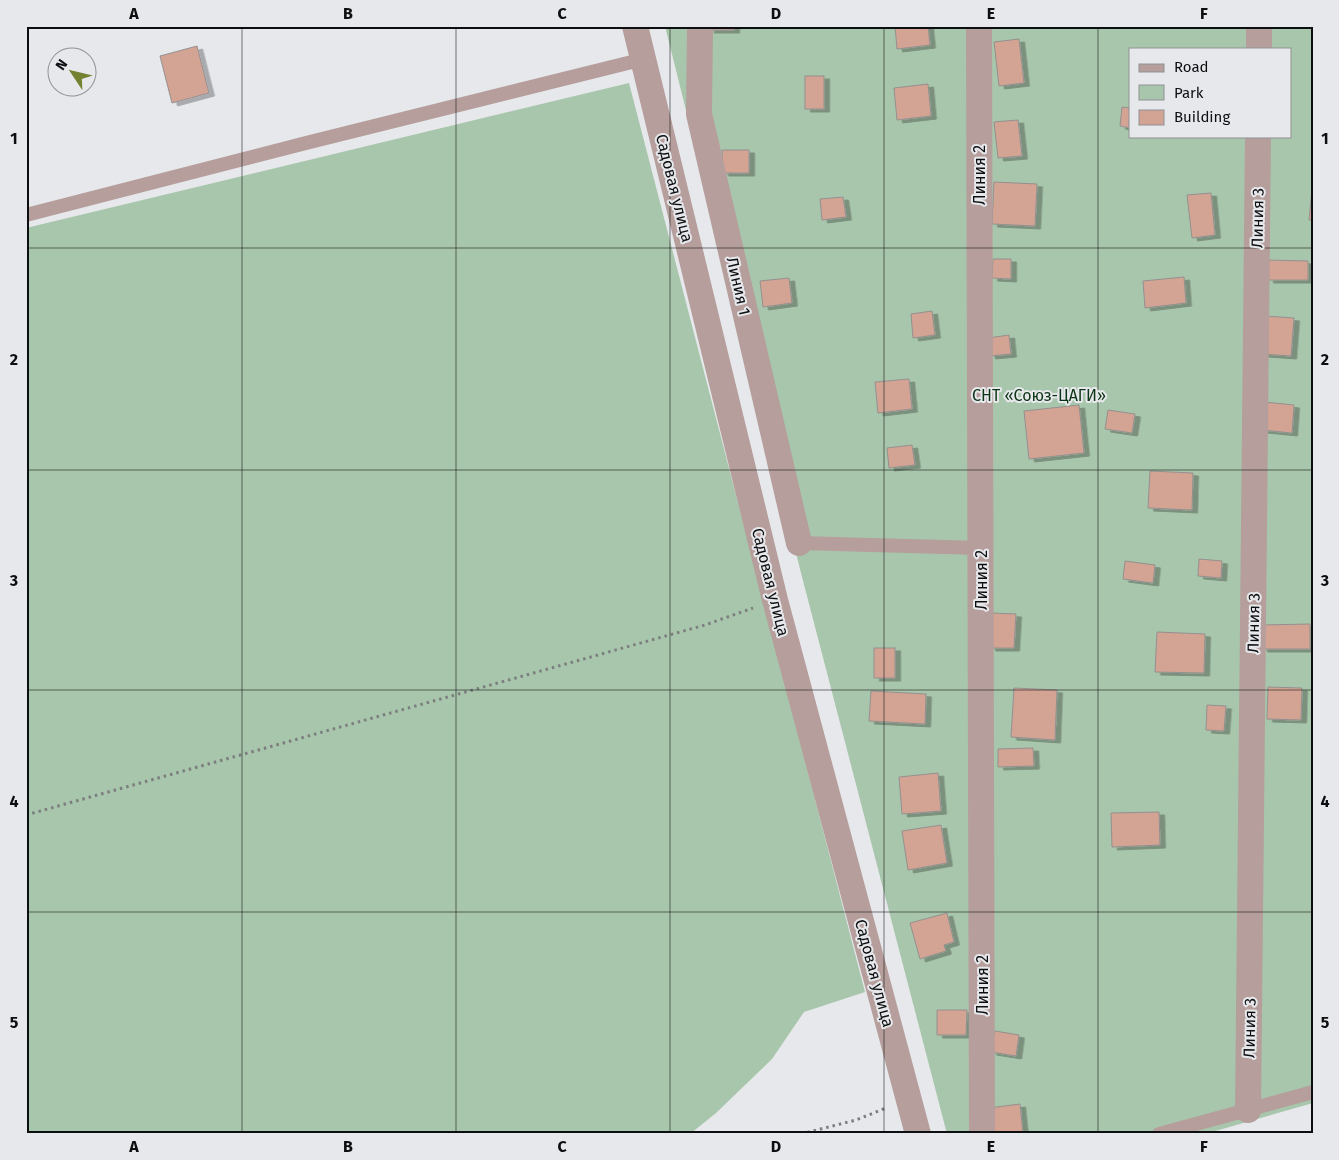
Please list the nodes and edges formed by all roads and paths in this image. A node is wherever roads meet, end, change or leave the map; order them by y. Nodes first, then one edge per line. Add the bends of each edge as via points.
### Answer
1 (635, 26) edge
2 (700, 26) edge
3 (979, 26) edge
4 (1259, 26) edge
5 (1259, 48) edge
6 (644, 58) junction
7 (1258, 138) edge
8 (26, 215) edge
9 (799, 543) joint
10 (981, 548) junction
11 (775, 600) junction
12 (26, 815) edge
13 (1313, 1092) edge
14 (909, 1098) junction
15 (1248, 1110) junction
16 (800, 1134) edge
17 (918, 1134) edge
18 (982, 1134) edge
19 (1159, 1134) edge

1 - 6 street, Садовая улица
2 - 9 street, Линия 1 via 699,114
3 - 10 street, Линия 2
4 - 5 street
6 - 8 lane
6 - 11 street, Садовая улица
7 - 15 street, Линия 3
9 - 10 lane
10 - 18 street, Линия 2
11 - 12 path via 704,626
11 - 14 street, Садовая улица
13 - 15 lane
14 - 16 path via 856,1120
14 - 17 street, Садовая улица
15 - 19 lane

